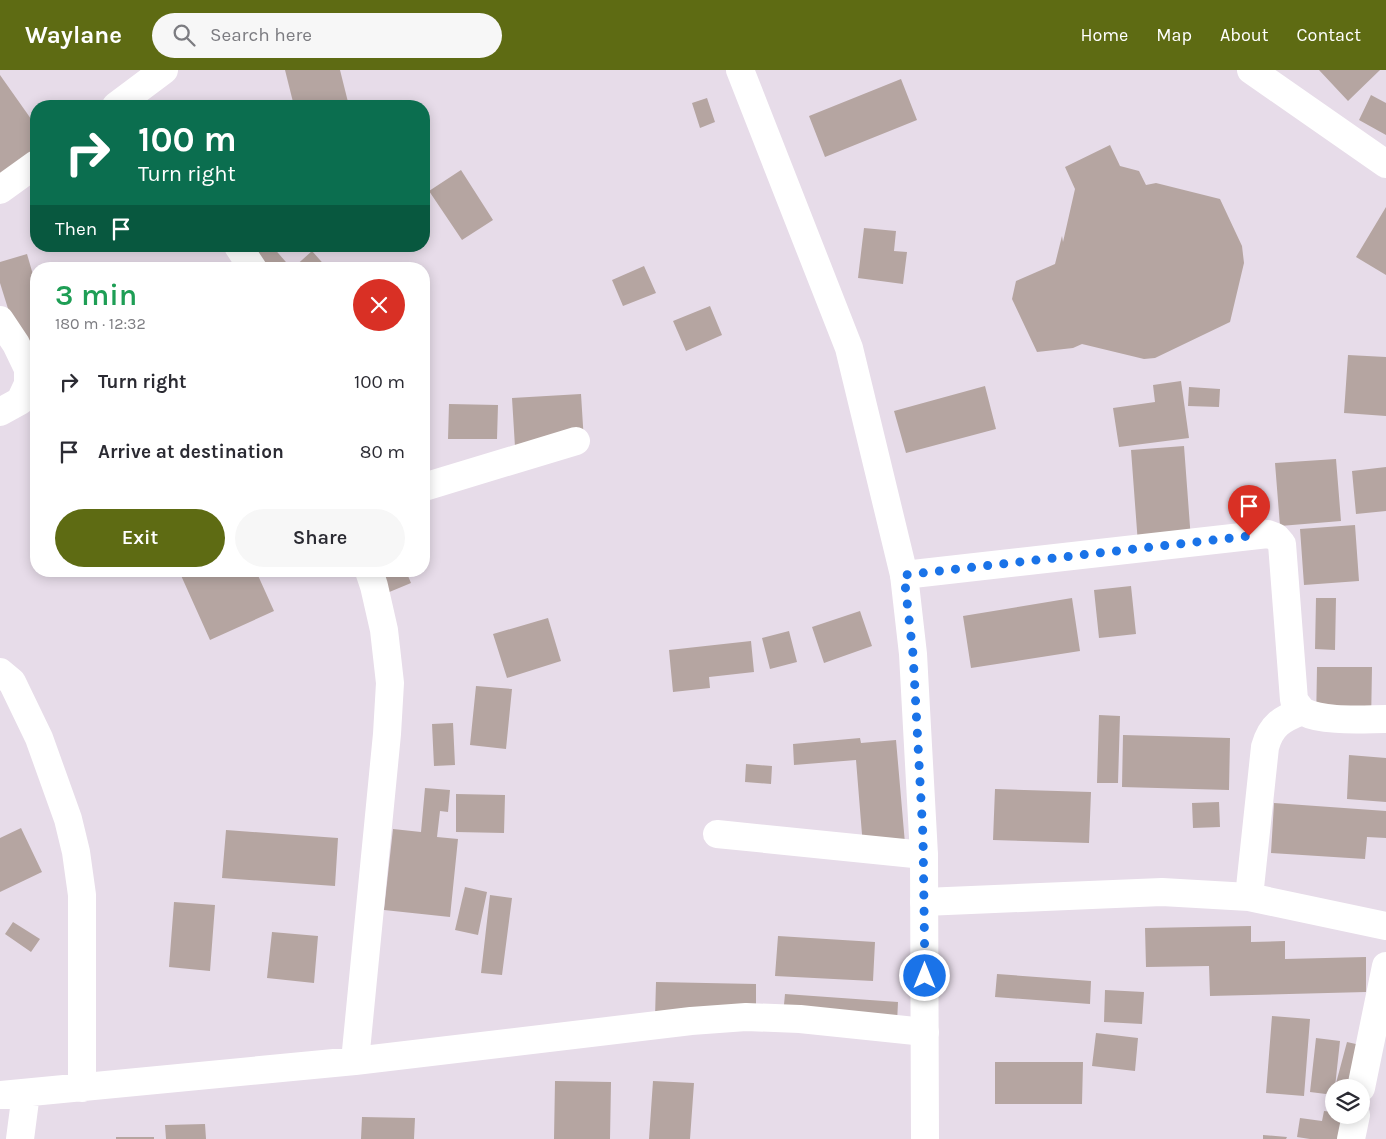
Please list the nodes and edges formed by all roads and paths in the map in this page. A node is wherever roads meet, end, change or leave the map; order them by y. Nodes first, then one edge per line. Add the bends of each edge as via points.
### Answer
1 (164, 70) edge
2 (740, 70) edge
3 (1251, 70) edge
4 (133, 100) edge
5 (1386, 164) edge
6 (30, 168) edge
7 (0, 190) edge
8 (0, 320) edge
9 (0, 412) edge
10 (576, 441) dead end
11 (430, 485) edge
12 (904, 575) junction
13 (371, 577) edge
14 (0, 672) edge
15 (1302, 711) junction
16 (1386, 719) edge
17 (717, 834) dead end
18 (924, 854) junction
19 (1248, 897) junction
20 (924, 902) junction
21 (1386, 926) edge
22 (1386, 966) edge
23 (925, 1032) junction
24 (355, 1061) junction
25 (1363, 1079) edge
26 (82, 1088) junction
27 (13, 1094) edge
28 (1354, 1124) edge
29 (20, 1139) edge
30 (925, 1139) edge
31 (1351, 1139) edge

1 - 4 street
2 - 12 street via 849,348
3 - 5 street
6 - 7 street
8 - 9 street via 28,368 28,384 20,400
10 - 11 street
12 - 15 street via 1268,534 1282,544 1294,700
12 - 18 street via 913,654
13 - 24 street via 384,630 390,683
14 - 26 street via 12,682 40,738 76,852 82,894
15 - 16 street via 1329,718
15 - 19 street via 1276,724 1266,741
17 - 18 street
18 - 20 street
19 - 20 street via 1162,892
19 - 21 street
20 - 23 street
22 - 25 street
23 - 24 street via 800,1019 746,1017
23 - 30 street
24 - 26 street
26 - 27 street
27 - 29 street
28 - 31 street

